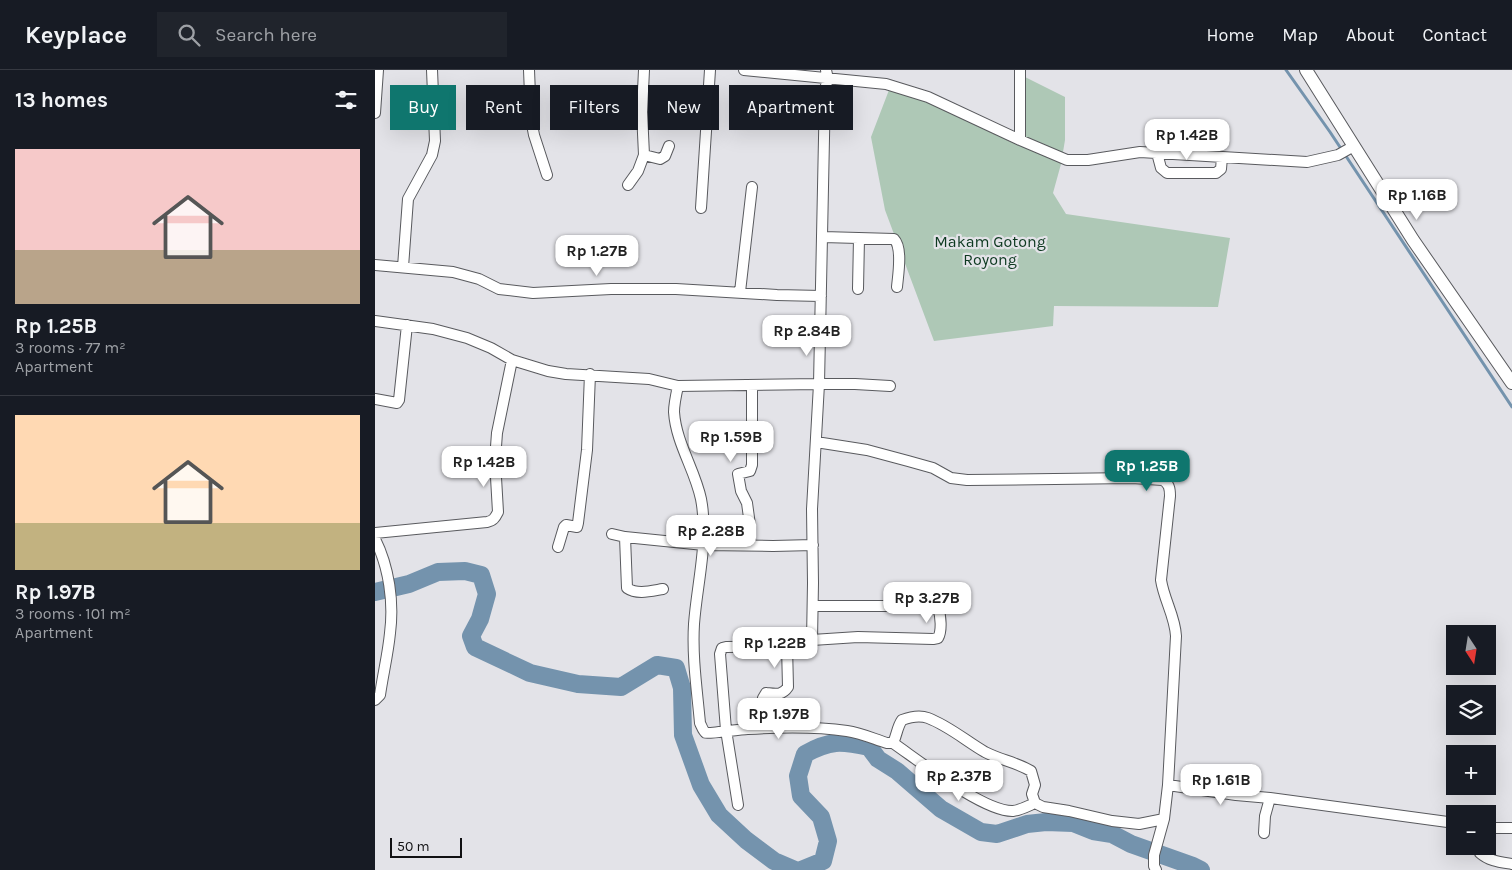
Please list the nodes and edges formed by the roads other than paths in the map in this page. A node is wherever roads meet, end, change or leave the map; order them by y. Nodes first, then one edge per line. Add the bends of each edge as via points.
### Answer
1 (378, 70) edge
2 (432, 70) edge
3 (529, 70) edge
4 (644, 70) edge
5 (710, 70) edge
6 (744, 70) edge
7 (1020, 70) edge
8 (1305, 70) edge
9 (827, 74) edge
10 (375, 113) edge
11 (1019, 140) junction
12 (669, 146) dead end
13 (1351, 148) junction
14 (1157, 153) junction
15 (644, 156) junction
16 (1222, 157) junction
17 (547, 175) dead end
18 (628, 185) dead end
19 (752, 187) dead end
20 (701, 208) dead end
21 (823, 237) junction
22 (859, 238) junction
23 (375, 265) edge
24 (403, 267) junction
25 (897, 287) dead end
26 (858, 289) dead end
27 (740, 292) junction
28 (821, 296) junction
29 (375, 321) edge
30 (407, 325) junction
31 (512, 360) junction
32 (589, 374) junction
33 (1512, 383) edge
34 (819, 384) junction
35 (752, 385) junction
36 (678, 386) junction
37 (890, 386) dead end
38 (375, 399) edge
39 (816, 442) junction
40 (375, 533) edge
41 (612, 534) dead end
42 (625, 537) junction
43 (375, 539) edge
44 (704, 545) junction
45 (750, 545) junction
46 (813, 545) junction
47 (558, 547) dead end
48 (663, 589) dead end
49 (813, 606) junction
50 (812, 640) junction
51 (787, 646) junction
52 (375, 700) edge
53 (785, 727) junction
54 (726, 730) junction
55 (893, 742) junction
56 (1168, 785) junction
57 (1269, 798) junction
58 (1035, 802) junction
59 (738, 805) dead end
60 (1164, 819) junction
61 (1446, 822) edge
62 (1496, 828) edge
63 (1512, 828) edge
64 (1264, 833) dead end
65 (1482, 855) edge
66 (1512, 864) edge
67 (1156, 870) edge

1 - 10 street
2 - 24 street via 435,141 432,155 408,199
3 - 17 street via 531,120
4 - 15 street
5 - 20 street
6 - 9 street
7 - 11 street
8 - 13 main road
9 - 11 street via 886,84 928,97
9 - 21 street
11 - 14 street via 1067,160
12 - 15 street via 665,156
13 - 16 street via 1338,155 1307,162
13 - 33 main road
14 - 16 street
14 - 16 street via 1161,168 1167,173 1216,173 1221,169
15 - 18 street
19 - 27 street
21 - 22 street
21 - 28 street
22 - 25 street via 897,240
22 - 26 street
23 - 24 street
24 - 27 street via 453,272 499,289 533,293 611,289
27 - 28 street
28 - 34 street
29 - 30 street
30 - 31 street via 467,338
30 - 38 street via 399,400 397,403
31 - 32 street via 548,371
31 - 40 street via 497,433 498,512 495,518 487,522
32 - 36 street via 649,378
32 - 47 street via 587,450 578,523 575,528 564,527
34 - 35 street
34 - 37 street
34 - 39 street
35 - 36 street
35 - 45 street via 752,465 750,471 738,474 747,503
36 - 44 street via 675,422 698,484
39 - 46 street
39 - 56 street via 895,457 933,468 951,478 967,480 1132,478 1167,482 1170,496 1161,580 1177,636
41 - 42 street
42 - 44 street
42 - 48 street via 627,588 638,592
43 - 52 street via 382,553 391,604 381,695
44 - 45 street
44 - 54 street via 693,634 700,723 707,734
45 - 46 street
46 - 49 street
49 - 50 street
49 - 50 street via 934,606 940,612 940,635 933,639 858,637
50 - 51 street via 806,646
51 - 53 street via 788,687 785,692 766,694 763,698 777,712
51 - 54 street via 722,648
53 - 54 street
53 - 55 street via 849,731
54 - 59 street
55 - 58 street via 949,782 997,808 1013,811
55 - 58 street via 902,720 926,717 985,752 1031,771
56 - 57 street
56 - 60 street
57 - 61 street
57 - 64 street
58 - 60 street via 1043,807 1112,821 1139,824
60 - 67 street via 1154,855
62 - 63 street
65 - 66 street via 1496,862

